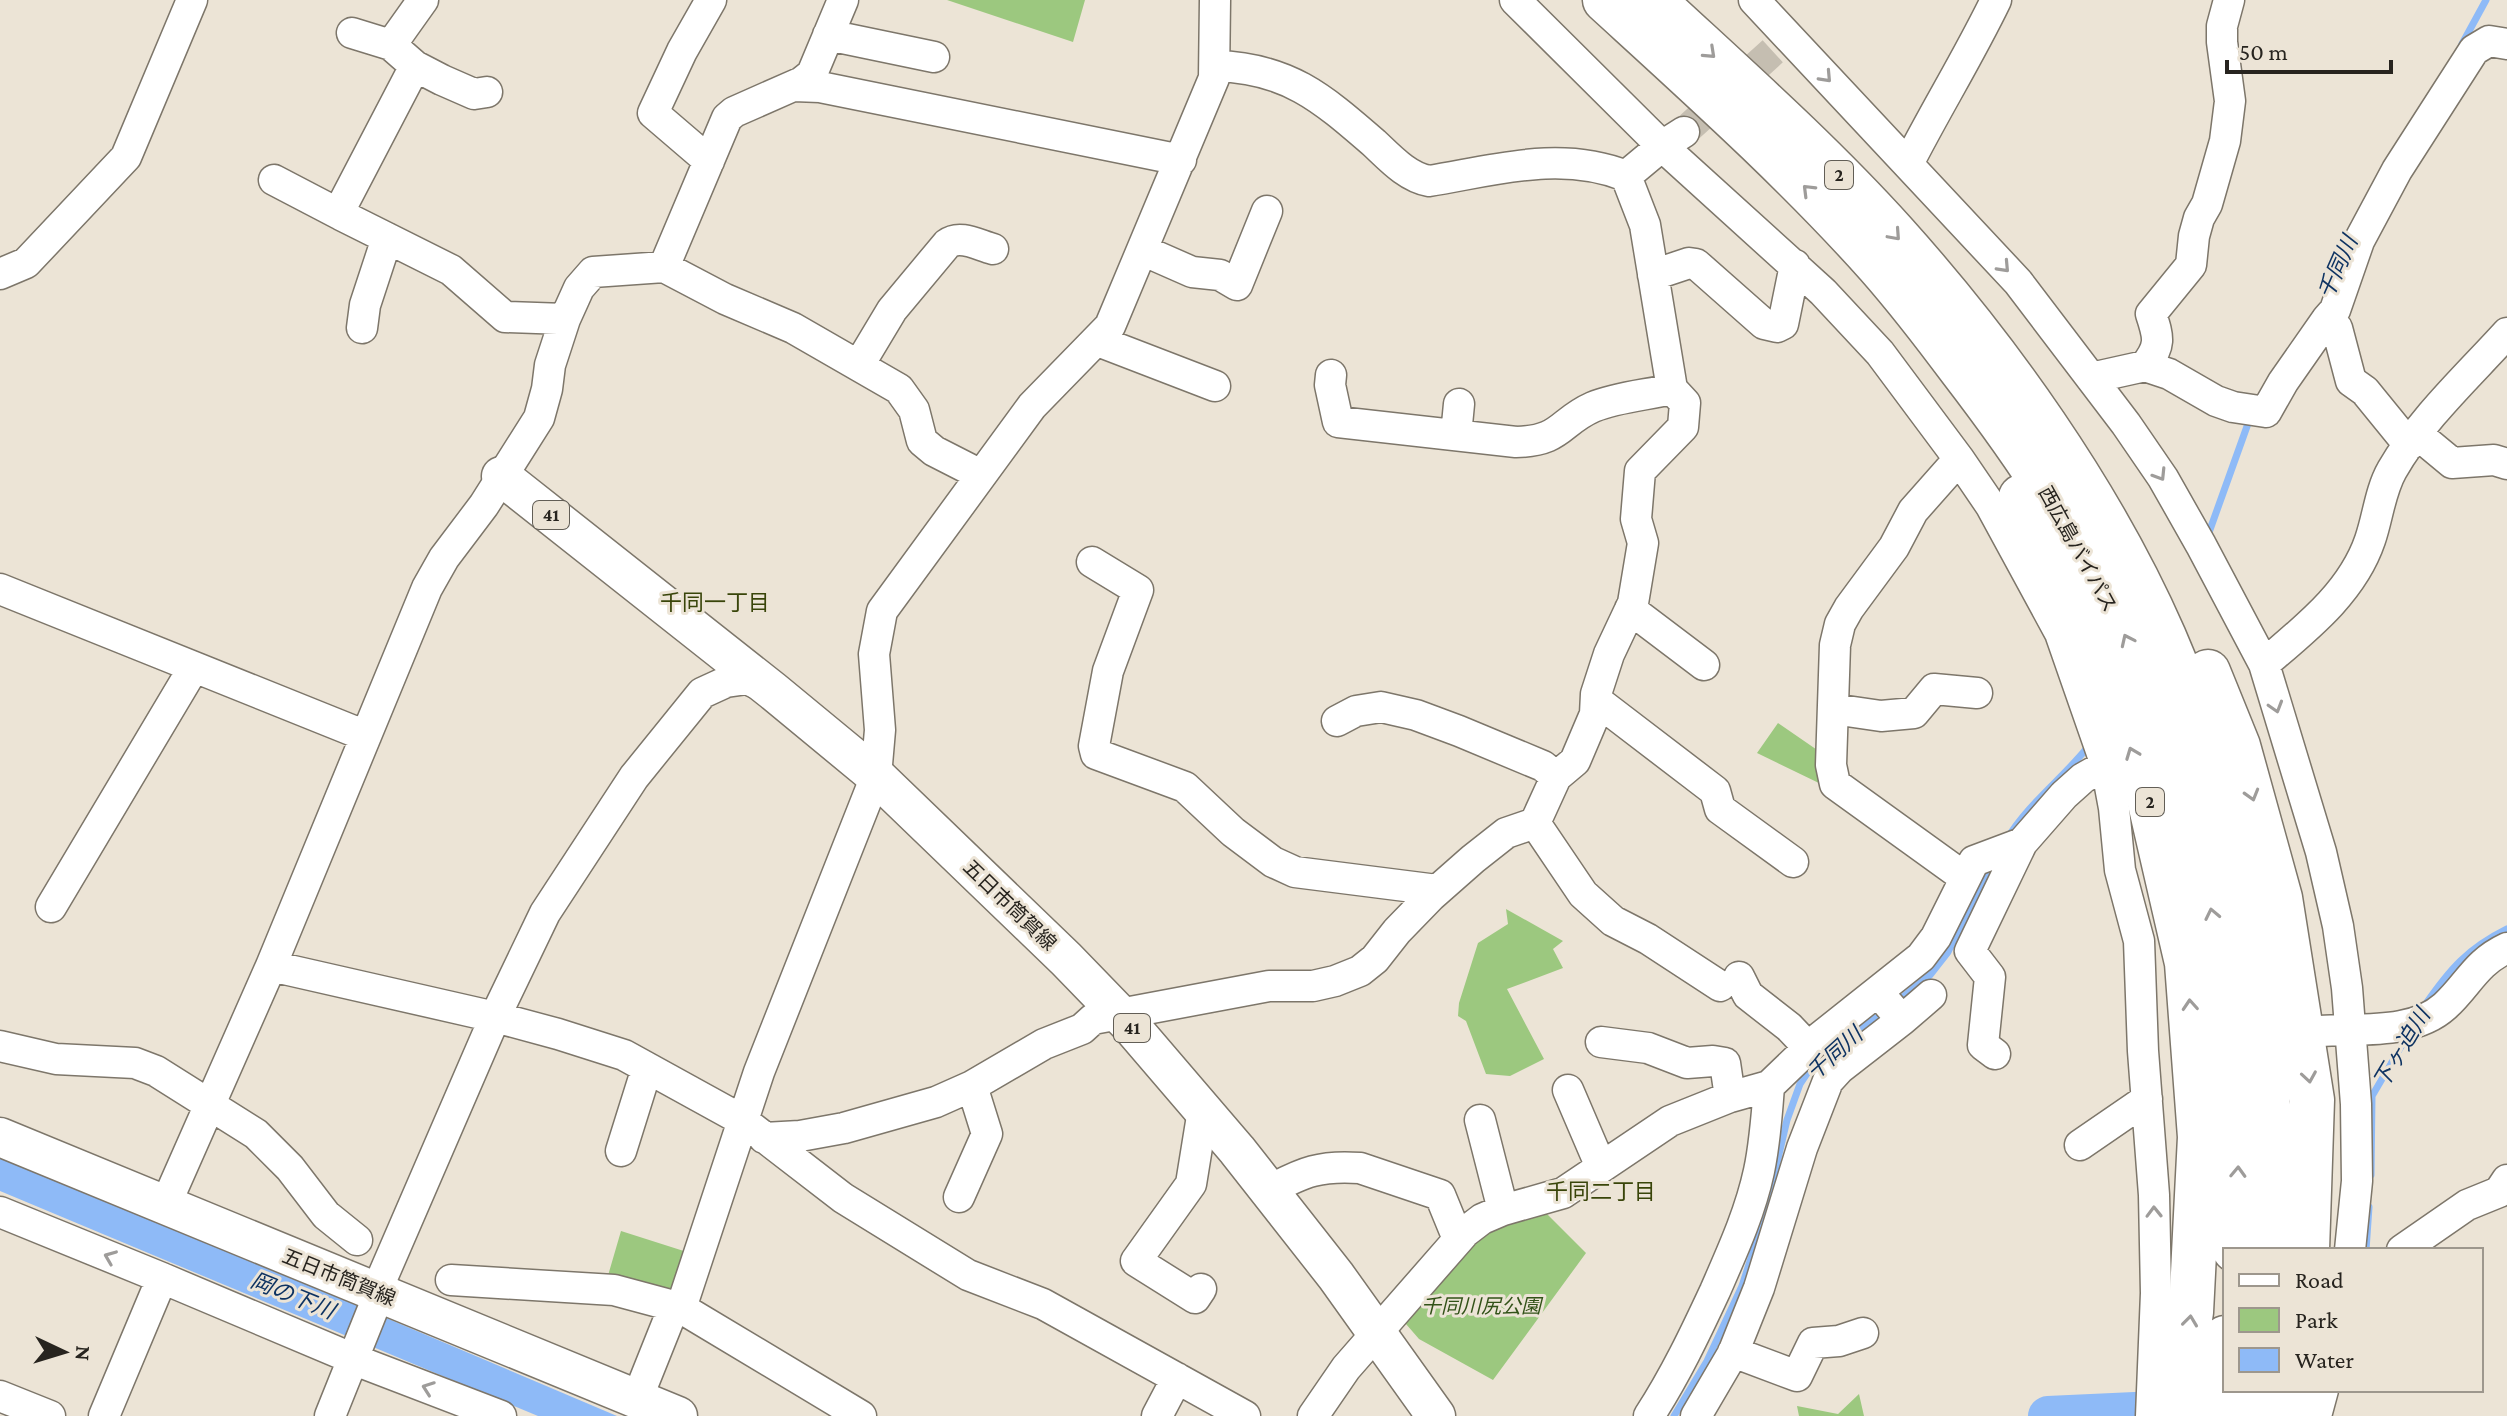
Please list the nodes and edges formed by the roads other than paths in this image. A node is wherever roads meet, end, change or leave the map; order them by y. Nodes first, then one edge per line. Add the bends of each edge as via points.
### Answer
1 (192, 0) edge
2 (423, 0) edge
3 (711, 0) edge
4 (843, 0) edge
5 (1215, 0) edge
6 (1515, 0) edge
7 (1605, 0) edge
8 (1653, 0) edge
9 (1754, 0) edge
10 (1996, 0) edge
11 (2229, 0) edge
12 (352, 33) dead end
13 (828, 35) junction
14 (2507, 44) edge
15 (391, 45) junction
16 (934, 57) dead end
17 (415, 66) junction
18 (1216, 66) junction
19 (794, 86) junction
20 (487, 92) dead end
21 (1673, 139) junction
22 (1181, 160) junction
23 (709, 161) junction
24 (1908, 164) junction
25 (1626, 176) junction
26 (274, 180) dead end
27 (1267, 211) dead end
28 (341, 215) junction
29 (387, 238) junction
30 (993, 249) dead end
31 (1142, 250) junction
32 (1795, 265) junction
33 (664, 267) junction
34 (1880, 268) junction
35 (0, 274) edge
36 (1653, 275) junction
37 (565, 319) junction
38 (2327, 319) junction
39 (362, 328) dead end
40 (2507, 333) edge
41 (1098, 341) junction
42 (859, 365) junction
43 (2145, 366) junction
44 (2005, 370) junction
45 (1331, 375) dead end
46 (2091, 378) junction
47 (1215, 386) dead end
48 (1672, 389) junction
49 (1459, 404) dead end
50 (1456, 435) junction
51 (2413, 439) junction
52 (1959, 459) junction
53 (2507, 464) edge
54 (981, 475) junction
55 (501, 476) junction
56 (1092, 562) dead end
57 (0, 589) edge
58 (1630, 609) junction
59 (2264, 664) junction
60 (1704, 665) dead end
61 (194, 667) junction
62 (773, 691) junction
63 (1977, 693) dead end
64 (1596, 700) junction
65 (1833, 709) junction
66 (1337, 721) dead end
67 (366, 736) junction
68 (2106, 765) junction
69 (876, 776) junction
70 (1556, 777) junction
71 (1535, 823) junction
72 (2007, 847) junction
73 (1793, 862) dead end
74 (1964, 877) junction
75 (1437, 890) junction
76 (51, 907) dead end
77 (2507, 948) edge
78 (271, 966) junction
79 (1931, 995) dead end
80 (1890, 1006) junction
81 (1118, 1014) junction
82 (495, 1017) junction
83 (2350, 1029) junction
84 (2320, 1031) dead end
85 (1601, 1042) dead end
86 (0, 1046) edge
87 (2176, 1046) dead end
88 (1809, 1048) junction
89 (2143, 1051) junction
90 (1995, 1054) dead end
91 (647, 1068) junction
92 (972, 1086) junction
93 (1769, 1086) junction
94 (1568, 1090) dead end
95 (1730, 1097) junction
96 (2147, 1099) junction
97 (209, 1105) junction
98 (1203, 1110) junction
99 (1480, 1120) dead end
100 (753, 1129) junction
101 (0, 1137) edge
102 (2080, 1145) dead end
103 (621, 1151) dead end
104 (1601, 1167) junction
105 (2507, 1180) edge
106 (1270, 1190) junction
107 (959, 1197) dead end
108 (165, 1206) junction
109 (1503, 1210) junction
110 (0, 1212) edge
111 (1458, 1239) junction
112 (357, 1240) dead end
113 (2235, 1248) edge
114 (2266, 1248) edge
115 (2307, 1248) edge
116 (2350, 1248) edge
117 (2405, 1248) edge
118 (162, 1278) junction
119 (451, 1280) dead end
120 (1201, 1289) dead end
121 (375, 1298) junction
122 (681, 1308) junction
123 (1376, 1333) junction
124 (1863, 1333) dead end
125 (2223, 1341) edge
126 (356, 1352) junction
127 (1733, 1352) junction
128 (1177, 1378) junction
129 (0, 1396) edge
130 (637, 1399) junction
131 (2295, 1401) edge
132 (2174, 1410) edge
133 (50, 1416) edge
134 (104, 1416) edge
135 (330, 1416) edge
136 (501, 1416) edge
137 (678, 1416) edge
138 (861, 1416) edge
139 (1157, 1416) edge
140 (1245, 1416) edge
141 (1313, 1416) edge
142 (1436, 1416) edge
143 (1649, 1416) edge
144 (1696, 1416) edge
145 (2246, 1416) edge

1 - 35 street via 126,157 26,263
2 - 15 street
3 - 23 street via 653,113
4 - 13 street
5 - 18 street
6 - 21 street
34 -> 7 highway, 西広島バイパス / 2 via 1778,161
8 -> 44 highway, 西広島バイパス / 2 via 1862,199
9 -> 24 street via 1781,44
10 - 24 street
11 - 43 street via 2222,26 2230,101 2225,141 2194,236 2191,265 2151,314 2157,349
12 - 15 street
13 - 16 street
13 - 19 street via 812,74
14 - 38 street via 2489,41 2474,50 2397,170 2359,241
15 - 17 street
17 - 20 street via 474,94
17 - 28 street
18 - 22 street
18 - 25 street via 1261,72 1308,90 1420,180 1547,162 1591,164
19 - 22 street
19 - 23 street via 727,118
21 - 25 street
21 - 32 street
22 - 31 street
23 - 33 street
24 -> 46 street via 2018,282
25 - 36 street via 1645,225
26 - 28 street
27 - 31 street via 1237,285
28 - 29 street
29 - 37 street via 451,270 505,317
29 - 39 street
30 - 42 street via 953,239 947,244 892,310
31 - 41 street via 1110,326
32 - 36 street via 1783,324 1777,327 1764,324 1696,264
32 - 52 street via 1880,353
33 - 37 street via 593,272
33 - 42 street
113 -> 34 highway, 西広島バイパス / 2 via 2233,1056 2218,942 2194,829 2166,735 2131,648 2054,501 2002,424
132 -> 34 highway, 2 via 2191,1312 2200,1137 2187,963 2148,794 2085,629 2009,471 1939,375
36 - 48 street
37 - 55 street via 539,418
38 - 43 street via 2266,412 2216,401
38 - 51 street via 2337,328 2351,381
40 - 51 street
41 - 47 street
41 - 54 street via 1032,406
42 - 54 street via 908,398 922,441
43 - 46 street
44 - 114 highway, 西広島バイパス / 2 via 2072,467 2124,556 2164,637 2198,725 2251,941 2265,1051 2270,1159
44 -> 115 highway, 2 via 2092,469 2174,588 2238,746 2280,898 2312,1100
45 - 50 street via 1338,422
46 -> 59 street via 2163,478
48 - 50 street via 1604,403 1533,442
48 - 58 street via 1685,403 1683,427 1640,471 1636,519 1643,543
49 - 50 street
51 - 53 street via 2452,463
51 - 59 street via 2390,474 2351,581
52 - 65 street via 1913,511 1840,624
52 - 68 street via 1991,506 2060,633
54 - 69 street via 882,611 874,654 880,730
55 - 62 main road, 五日市筒賀線 / 41
55 - 67 street via 427,588
56 - 75 street via 1138,590 1108,671 1096,754 1185,787 1233,832 1295,872
57 - 61 street
58 - 60 street
58 - 64 street
59 -> 83 street via 2321,852 2338,926
61 - 67 street
61 - 76 street
62 - 69 main road, 五日市筒賀線 / 41
62 - 82 street via 747,679 702,693 634,777 545,913
63 - 65 street via 1934,689 1914,713 1881,716
64 - 70 street via 1575,761
64 - 73 street via 1715,791 1720,809
65 - 74 street via 1835,784
66 - 70 street via 1381,707 1416,715 1543,766
67 - 78 street
68 - 72 street via 2083,778
68 - 89 street via 2120,870 2139,941
69 - 81 main road, 五日市筒賀線 / 41
69 - 100 street via 779,1021
70 - 71 street
71 - 75 street via 1506,833
71 - 88 street via 1583,894 1613,921 1730,982
72 - 74 street via 1974,861
72 - 90 street via 1970,951 1990,977 1983,1045
74 - 80 street via 1936,937
75 - 81 street via 1375,959 1348,976 1313,986 1269,986
77 - 83 street via 2489,956 2446,1005 2418,1021
78 - 82 street
78 - 97 street
79 - 80 street
80 - 88 street
80 - 127 street via 1828,1081
81 - 92 street via 1093,1019
81 - 98 main road, 五日市筒賀線 / 41
82 - 91 street via 610,1050
82 - 121 street
83 - 84 street
83 - 116 street via 2357,1181
85 - 95 street via 1648,1048 1687,1063 1725,1063
86 - 97 street via 56,1059 135,1063
87 - 89 street
88 - 93 street
89 - 96 street
91 - 100 street
91 - 103 street
92 - 100 street via 844,1128 800,1136
92 - 107 street via 987,1134
93 - 95 street
93 - 143 street via 1765,1139 1748,1214 1701,1320
94 - 104 street
95 - 104 street via 1670,1121
96 - 102 street
132 -> 96 street via 2156,1293
97 - 108 street
97 - 112 street via 275,1151 326,1215
98 - 106 main road, 五日市筒賀線 / 41
98 - 120 street via 1191,1184 1136,1261 1195,1298
99 - 109 street
100 - 122 street
100 - 128 street via 843,1198 968,1275 1043,1304
101 - 108 main road, 五日市筒賀線
104 - 109 street via 1563,1193
105 - 117 street via 2499,1192 2467,1205
106 - 111 street via 1308,1171 1360,1168 1440,1195
106 - 123 main road, 五日市筒賀線 / 41
108 - 121 main road, 五日市筒賀線
109 - 111 street
118 -> 110 street
111 - 123 street
118 - 126 street
118 - 134 street
119 - 122 street via 614,1290
121 - 126 street
121 - 130 main road, 五日市筒賀線
122 - 130 street via 671,1314
122 - 138 street
123 - 141 street
123 - 142 main road, 五日市筒賀線 / 41
124 - 127 street via 1813,1343 1797,1376
125 - 132 highway
126 - 135 street
136 -> 126 street
127 - 144 street
128 - 139 street
128 - 140 street
129 - 133 street
130 - 137 main road, 五日市筒賀線
131 - 145 highway

